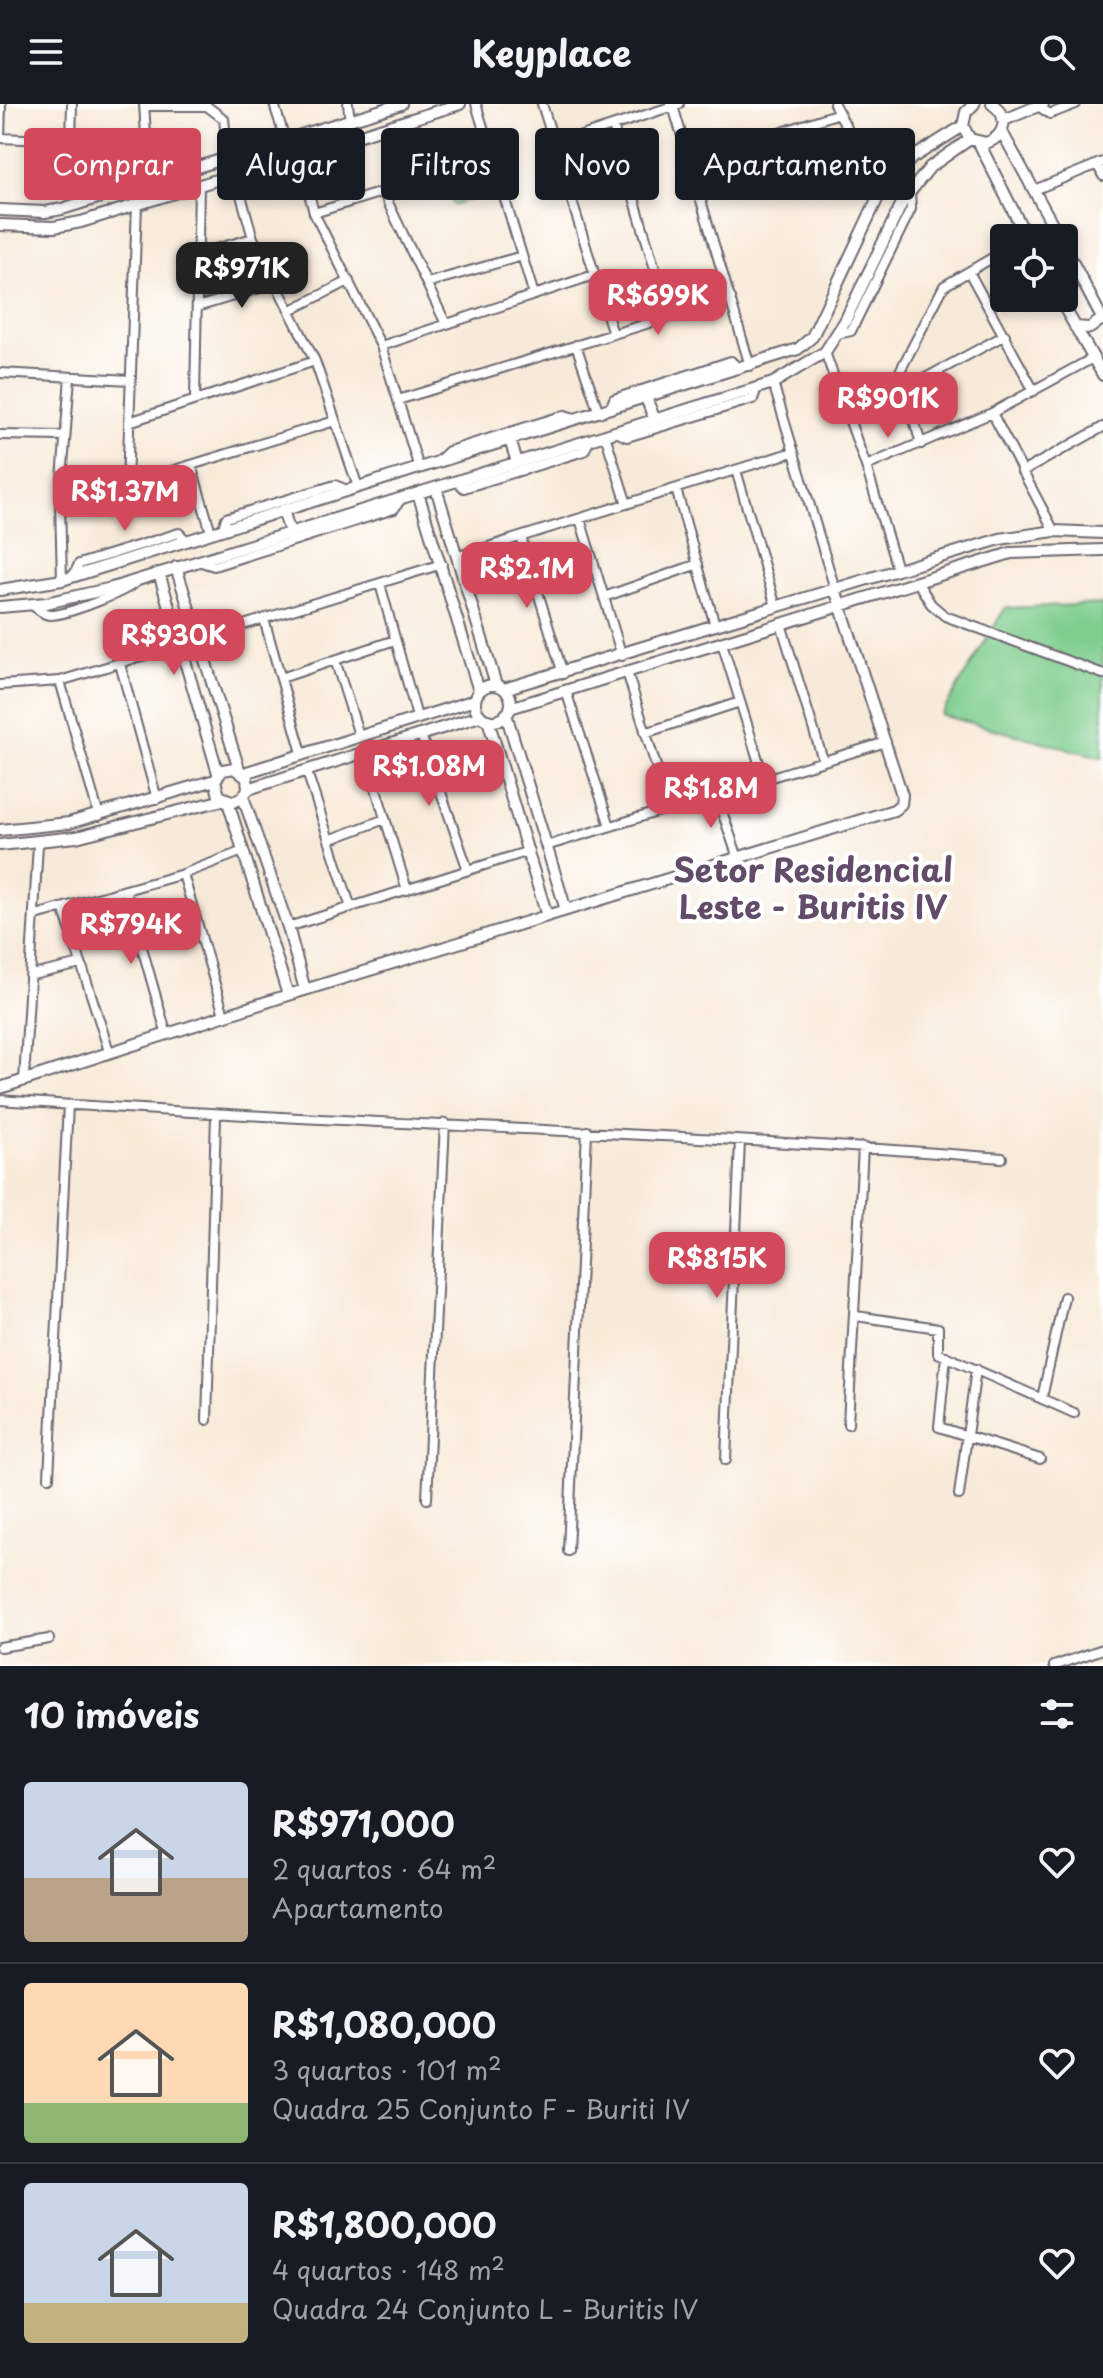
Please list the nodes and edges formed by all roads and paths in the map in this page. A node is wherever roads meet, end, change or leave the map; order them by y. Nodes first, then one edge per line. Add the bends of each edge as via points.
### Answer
1 (1, 104) edge
2 (72, 104) edge
3 (274, 104) edge
4 (348, 104) edge
5 (401, 104) edge
6 (460, 104) edge
7 (476, 104) edge
8 (542, 104) edge
9 (834, 104) edge
10 (956, 104) edge
11 (974, 104) edge
12 (992, 104) edge
13 (1076, 104) edge
14 (144, 105) edge
15 (204, 105) edge
16 (676, 105) edge
17 (1041, 105) edge
18 (383, 110) junction
19 (839, 113) junction
20 (369, 114) junction
21 (1004, 120) junction
22 (350, 121) junction
23 (963, 122) junction
24 (388, 126) junction
25 (613, 126) junction
26 (71, 128) edge
27 (146, 128) edge
28 (225, 128) edge
29 (282, 128) edge
30 (325, 128) edge
31 (483, 128) edge
32 (549, 128) edge
33 (607, 128) edge
34 (682, 128) edge
35 (794, 128) edge
36 (847, 128) edge
37 (372, 131) junction
38 (1002, 132) junction
39 (365, 133) edge
40 (0, 138) edge
41 (24, 139) edge
42 (975, 141) junction
43 (915, 156) edge
44 (216, 161) joint
45 (1100, 163) edge
46 (217, 164) edge
47 (203, 165) joint
48 (1103, 176) edge
49 (217, 179) edge
50 (203, 184) junction
51 (1034, 190) junction
52 (381, 193) edge
53 (90, 200) edge
54 (242, 200) edge
55 (311, 200) edge
56 (387, 200) edge
57 (505, 200) edge
58 (571, 200) edge
59 (701, 200) edge
60 (877, 200) edge
61 (87, 201) joint
62 (137, 204) junction
63 (0, 210) edge
64 (314, 213) junction
65 (1019, 224) edge
66 (1052, 224) edge
67 (0, 225) edge
68 (253, 238) junction
69 (198, 254) junction
70 (522, 256) junction
71 (990, 259) edge
72 (969, 272) junction
73 (1078, 273) edge
74 (594, 275) junction
75 (349, 281) junction
76 (277, 283) junction
77 (427, 283) junction
78 (534, 295) junction
79 (731, 298) junction
80 (197, 307) junction
81 (291, 310) junction
82 (1067, 312) edge
83 (669, 317) junction
84 (1103, 320) edge
85 (446, 324) junction
86 (1075, 327) junction
87 (613, 334) junction
88 (1005, 335) junction
89 (576, 345) junction
90 (381, 346) junction
91 (825, 352) junction
92 (1093, 358) junction
93 (315, 361) junction
94 (744, 368) junction
95 (0, 373) edge
96 (1103, 375) edge
97 (70, 377) junction
98 (131, 380) junction
99 (773, 383) junction
100 (905, 389) junction
101 (756, 390) junction
102 (1034, 391) junction
103 (646, 398) junction
104 (195, 400) junction
105 (398, 400) junction
106 (604, 411) junction
107 (992, 413) junction
108 (578, 419) junction
109 (655, 420) junction
110 (335, 421) junction
111 (129, 422) junction
112 (1103, 427) edge
113 (611, 433) junction
114 (0, 435) edge
115 (65, 436) junction
116 (510, 440) junction
117 (590, 440) junction
118 (921, 444) junction
119 (793, 452) junction
120 (437, 462) junction
121 (517, 462) junction
122 (191, 465) junction
123 (866, 466) junction
124 (419, 468) junction
125 (736, 470) junction
126 (1022, 472) junction
127 (456, 481) junction
128 (127, 485) junction
129 (352, 488) junction
130 (436, 488) junction
131 (676, 489) junction
132 (418, 493) junction
133 (401, 499) junction
134 (627, 504) junction
135 (60, 505) junction
136 (283, 510) junction
137 (580, 519) junction
138 (223, 528) junction
139 (1054, 531) junction
140 (211, 532) junction
141 (290, 533) junction
142 (1103, 533) edge
143 (521, 537) junction
144 (1103, 550) edge
145 (459, 556) junction
146 (198, 561) junction
147 (442, 564) junction
148 (698, 564) junction
149 (176, 567) junction
150 (897, 569) junction
151 (159, 573) junction
152 (68, 578) junction
153 (918, 583) junction
154 (380, 584) junction
155 (835, 589) junction
156 (0, 590) edge
157 (604, 597) junction
158 (840, 606) junction
159 (0, 607) edge
160 (776, 607) junction
161 (264, 619) junction
162 (781, 624) junction
163 (715, 625) junction
164 (198, 639) junction
165 (395, 640) junction
166 (722, 643) junction
167 (182, 644) junction
168 (622, 656) junction
169 (335, 660) junction
170 (120, 664) junction
171 (627, 672) junction
172 (563, 674) junction
173 (1103, 674) edge
174 (281, 678) junction
175 (60, 681) junction
176 (0, 685) edge
177 (500, 687) junction
178 (566, 691) junction
179 (477, 695) junction
180 (740, 702) junction
181 (508, 711) junction
182 (417, 717) junction
183 (484, 718) junction
184 (645, 733) junction
185 (359, 735) junction
186 (421, 735) junction
187 (886, 742) junction
188 (302, 753) junction
189 (365, 753) junction
190 (823, 760) junction
191 (241, 771) junction
192 (307, 772) junction
193 (216, 777) junction
194 (764, 779) junction
195 (246, 793) junction
196 (716, 794) junction
197 (157, 799) junction
198 (226, 801) junction
199 (669, 808) junction
200 (99, 816) junction
201 (385, 819) junction
202 (610, 826) junction
203 (0, 830) edge
204 (329, 840) junction
205 (38, 844) junction
206 (0, 845) edge
207 (546, 846) junction
208 (243, 851) junction
209 (529, 851) junction
210 (737, 855) junction
211 (468, 870) junction
212 (183, 874) junction
213 (407, 890) junction
214 (126, 891) junction
215 (351, 908) junction
216 (64, 910) junction
217 (566, 910) junction
218 (36, 915) junction
219 (547, 916) junction
220 (288, 927) junction
221 (81, 964) junction
222 (32, 975) junction
223 (305, 990) junction
224 (288, 995) junction
225 (224, 1015) junction
226 (166, 1032) junction
227 (109, 1051) junction
228 (24, 1081) junction
229 (0, 1088) edge
230 (0, 1100) edge
231 (68, 1105) junction
232 (216, 1116) junction
233 (445, 1123) junction
234 (587, 1131) junction
235 (740, 1141) junction
236 (863, 1147) junction
237 (1002, 1158) dead end
238 (1064, 1297) dead end
239 (856, 1316) junction
240 (946, 1356) junction
241 (976, 1369) junction
242 (1042, 1398) junction
243 (1074, 1413) dead end
244 (207, 1420) dead end
245 (848, 1424) dead end
246 (967, 1433) junction
247 (1040, 1459) dead end
248 (726, 1460) dead end
249 (49, 1477) dead end
250 (959, 1495) dead end
251 (427, 1499) dead end
252 (568, 1551) dead end
253 (49, 1639) dead end
254 (0, 1647) edge
255 (1103, 1649) edge
256 (1054, 1666) edge

1 - 40 street
2 - 26 street
3 - 29 street
4 - 22 street
5 - 18 street
6 - 24 street
7 - 31 street
8 - 32 street
9 - 19 street
10 - 23 street
11 - 23 street
12 - 21 street
13 - 17 street via 1050,114
14 - 15 street
14 - 27 street
15 - 28 street via 224,119
16 - 25 street
16 - 34 street
17 - 21 street
18 - 20 street
18 - 24 street
19 - 35 street
19 - 36 street
20 - 22 street
20 - 37 street
21 - 38 street
22 - 30 street
23 - 42 street
23 - 43 street
24 - 37 street
25 - 33 street
25 - 83 street
37 - 39 street
38 - 42 street via 992,141
38 - 51 street
40 - 41 street
42 - 65 street
42 - 91 street via 930,167 910,193
44 - 46 street
44 - 47 street
45 - 48 street
45 - 51 street
47 - 50 street
49 - 50 street
50 - 62 street
50 - 69 street
51 - 66 street
52 - 64 street
53 - 61 street
54 - 68 street
55 - 64 street
56 - 77 street
57 - 70 street
58 - 74 street
59 - 79 street
60 - 94 street via 812,337 798,349
61 - 63 street via 45,212
62 - 67 street via 54,227
62 - 98 street
64 - 75 street
68 - 69 street
68 - 76 street
69 - 80 street
70 - 77 street
70 - 78 street
71 - 72 street
72 - 88 street
72 - 100 street via 944,286 900,371
73 - 84 street
74 - 78 street
74 - 87 street
75 - 81 street
75 - 90 street
76 - 80 street
76 - 81 street
77 - 85 street
78 - 85 street
79 - 83 street
79 - 94 street
80 - 104 street
81 - 93 street
82 - 86 street
83 - 87 street
84 - 86 street via 1090,328
85 - 90 street
86 - 92 street
87 - 89 street
88 - 100 street
88 - 102 street
89 - 105 street
89 - 106 street
90 - 105 street
91 - 99 street
91 - 123 street
92 - 96 street
92 - 102 street
93 - 104 street
93 - 110 street
94 - 103 street
94 - 106 street via 731,361 614,399
95 - 97 street
97 - 98 street
97 - 115 street
98 - 111 street
99 - 101 street
99 - 119 street
100 - 118 street
101 - 109 street
101 - 113 street via 753,399 627,437
102 - 107 street
103 - 106 street
103 - 109 street
104 - 111 street
105 - 124 street
106 - 108 street
107 - 118 street
107 - 126 street
108 - 116 street
108 - 120 street via 565,415 449,451
109 - 113 street
110 - 122 street
110 - 129 street
111 - 128 street
112 - 126 street
113 - 117 street
113 - 134 street
114 - 115 street
115 - 135 street
116 - 120 street
116 - 121 street
117 - 121 street
117 - 127 street via 584,451 479,484 464,488
118 - 123 street
119 - 125 street
119 - 155 street
120 - 124 street
121 - 127 street
122 - 128 street
122 - 140 street
123 - 150 street
124 - 129 street
125 - 131 street
125 - 160 street
126 - 139 street
127 - 130 street
128 - 135 street
129 - 136 street
129 - 138 street via 335,485 226,518
130 - 132 street
130 - 145 street
131 - 134 street
131 - 148 street
132 - 133 street
132 - 147 street
133 - 141 street
133 - 146 street via 394,509 214,566
134 - 137 street
135 - 152 street
136 - 138 street
136 - 141 street
137 - 143 street
137 - 157 street
138 - 140 street
139 - 142 street
139 - 150 street via 1000,539
140 - 152 street
141 - 146 street
143 - 145 street
143 - 172 street
144 - 153 street via 1011,553
145 - 177 street
146 - 149 street
147 - 154 street
147 - 179 street
148 - 157 street
148 - 163 street
149 - 151 street
149 - 164 street
150 - 155 street
151 - 159 street via 32,605
151 - 167 street
152 - 156 street
153 - 158 street
153 - 173 street via 945,616
154 - 161 street
154 - 165 street
155 - 158 street
155 - 160 street
157 - 168 street
158 - 162 street
158 - 187 street
160 - 163 street
161 - 164 street
161 - 174 street
162 - 166 street
162 - 190 street
163 - 168 street
164 - 191 street
165 - 169 street
165 - 182 street
166 - 171 street
166 - 180 street
167 - 170 street
167 - 193 street
168 - 172 street
169 - 174 street
169 - 185 street
170 - 175 street
170 - 197 street
171 - 178 street
171 - 184 street
172 - 177 street
174 - 188 street
175 - 176 street
175 - 200 street
177 - 179 street
177 - 181 street via 510,698
178 - 181 street
178 - 202 street
179 - 182 street
179 - 183 street
180 - 184 street
180 - 194 street
181 - 183 street via 498,720
181 - 207 street
182 - 185 street
183 - 186 street
183 - 209 street
184 - 199 street
185 - 188 street
186 - 189 street
186 - 211 street
187 - 190 street
187 - 210 street via 902,795 894,810
188 - 191 street
189 - 192 street
189 - 201 street
190 - 194 street
191 - 193 street via 228,768
191 - 195 street
192 - 195 street
192 - 204 street
193 - 197 street
193 - 198 street via 216,792
194 - 196 street
195 - 198 street
195 - 220 street
196 - 199 street
196 - 210 street
197 - 200 street
198 - 205 street
198 - 208 street
199 - 202 street
200 - 203 street
201 - 204 street
201 - 213 street
202 - 207 street
204 - 215 street
205 - 206 street
205 - 218 street
207 - 217 street
208 - 212 street
208 - 224 street
209 - 211 street
209 - 219 street
210 - 217 street
211 - 213 street
212 - 214 street
212 - 225 street
213 - 215 street
214 - 216 street
214 - 226 street
215 - 220 street
216 - 218 street
216 - 221 street
217 - 219 street
218 - 222 street
219 - 223 street
220 - 223 street
221 - 222 street
221 - 227 street
222 - 228 street
223 - 224 street
224 - 225 street
225 - 226 street
226 - 227 street
227 - 228 street
228 - 229 street
230 - 231 street
231 - 232 street
231 - 249 street
232 - 233 street
232 - 244 street
233 - 234 street
233 - 251 street
234 - 235 street
234 - 252 street
235 - 236 street
235 - 248 street
236 - 237 street
236 - 239 street
238 - 242 street
239 - 240 street via 938,1328 938,1353
239 - 245 street
240 - 241 street
240 - 246 street via 939,1427
241 - 242 street
241 - 246 street
242 - 243 street
246 - 247 street
246 - 250 street
253 - 254 street
255 - 256 street

